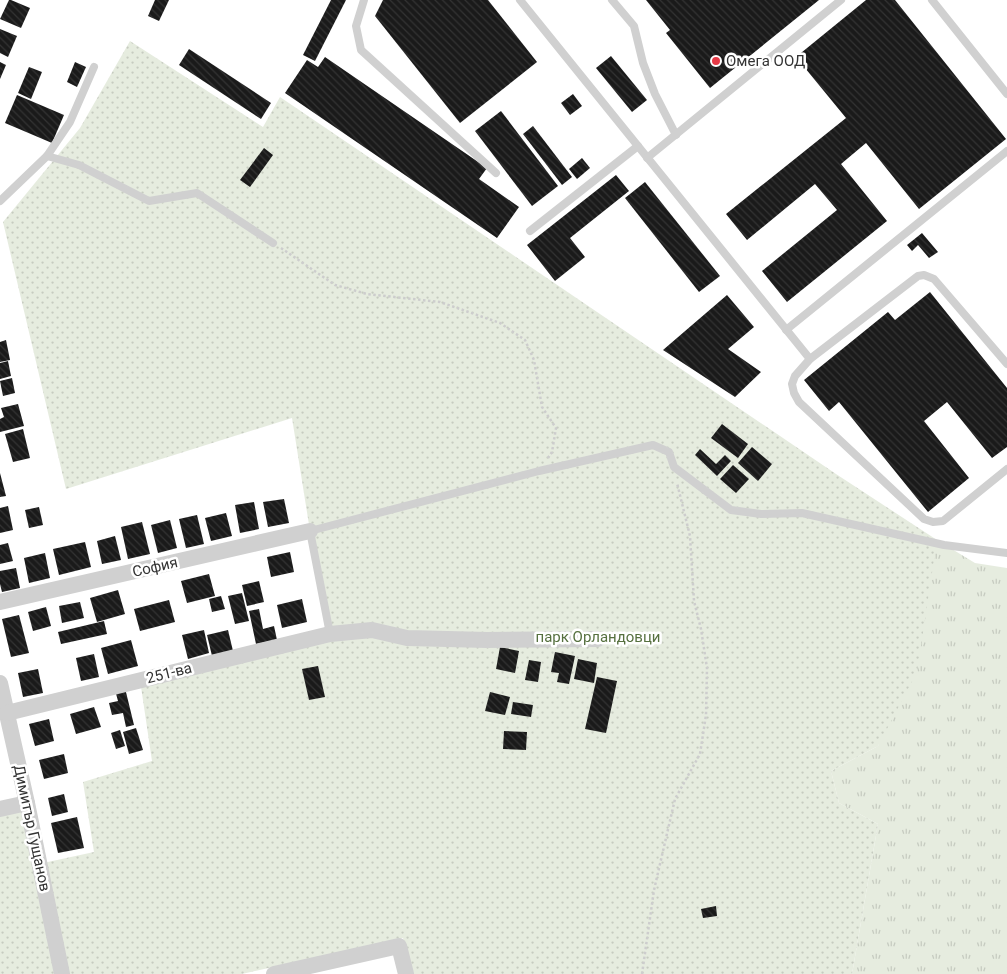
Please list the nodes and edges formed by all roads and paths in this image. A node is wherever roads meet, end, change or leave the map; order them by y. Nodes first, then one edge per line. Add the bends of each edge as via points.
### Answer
1 (364, 0) edge
2 (520, 0) edge
3 (612, 0) edge
4 (841, 0) edge
5 (932, 0) edge
6 (94, 68) dead end
7 (1007, 94) edge
8 (676, 135) junction
9 (638, 146) junction
10 (1007, 151) edge
11 (47, 156) junction
12 (647, 158) junction
13 (496, 173) dead end
14 (0, 201) edge
15 (530, 232) dead end
16 (274, 243) joint
17 (786, 330) junction
18 (810, 359) junction
19 (1007, 364) edge
20 (674, 467) junction
21 (1007, 469) edge
22 (539, 471) junction
23 (310, 531) junction
24 (1007, 553) edge
25 (0, 602) edge
26 (330, 634) junction
27 (598, 639) dead end
28 (0, 683) edge
29 (7, 713) junction
30 (28, 803) junction
31 (0, 809) edge
32 (62, 974) edge
33 (274, 974) edge
34 (406, 974) edge
35 (642, 974) edge

1 - 13 lane via 356,26 361,50
2 - 9 lane
3 - 8 lane via 634,26 643,63
4 - 8 lane
5 - 7 lane
6 - 11 lane via 70,122
8 - 12 lane
9 - 12 lane
9 - 15 lane
10 - 17 lane
11 - 14 lane
11 - 16 lane via 79,165 149,201 198,193
12 - 17 lane
16 - 22 path via 334,285 367,294 440,302 500,323 525,340 534,360 542,407 556,428 552,452
17 - 18 lane
18 - 19 lane via 918,276 924,275 934,279
18 - 21 lane via 792,384 800,402 924,519 943,521
20 - 22 lane via 669,452 653,445
20 - 24 lane via 731,510 761,514 802,513 944,545
20 - 35 path via 690,536 694,602 707,668 706,715 700,754 675,799 654,890
22 - 23 lane
23 - 25 street, София
23 - 26 lane
26 - 27 street, 251-ва via 372,630 407,638
26 - 29 street, 251-ва
28 - 29 street, Димитър Гущанов
29 - 30 street, Димитър Гущанов
30 - 31 street
30 - 32 street, Димитър Гущанов
33 - 34 street via 398,946

